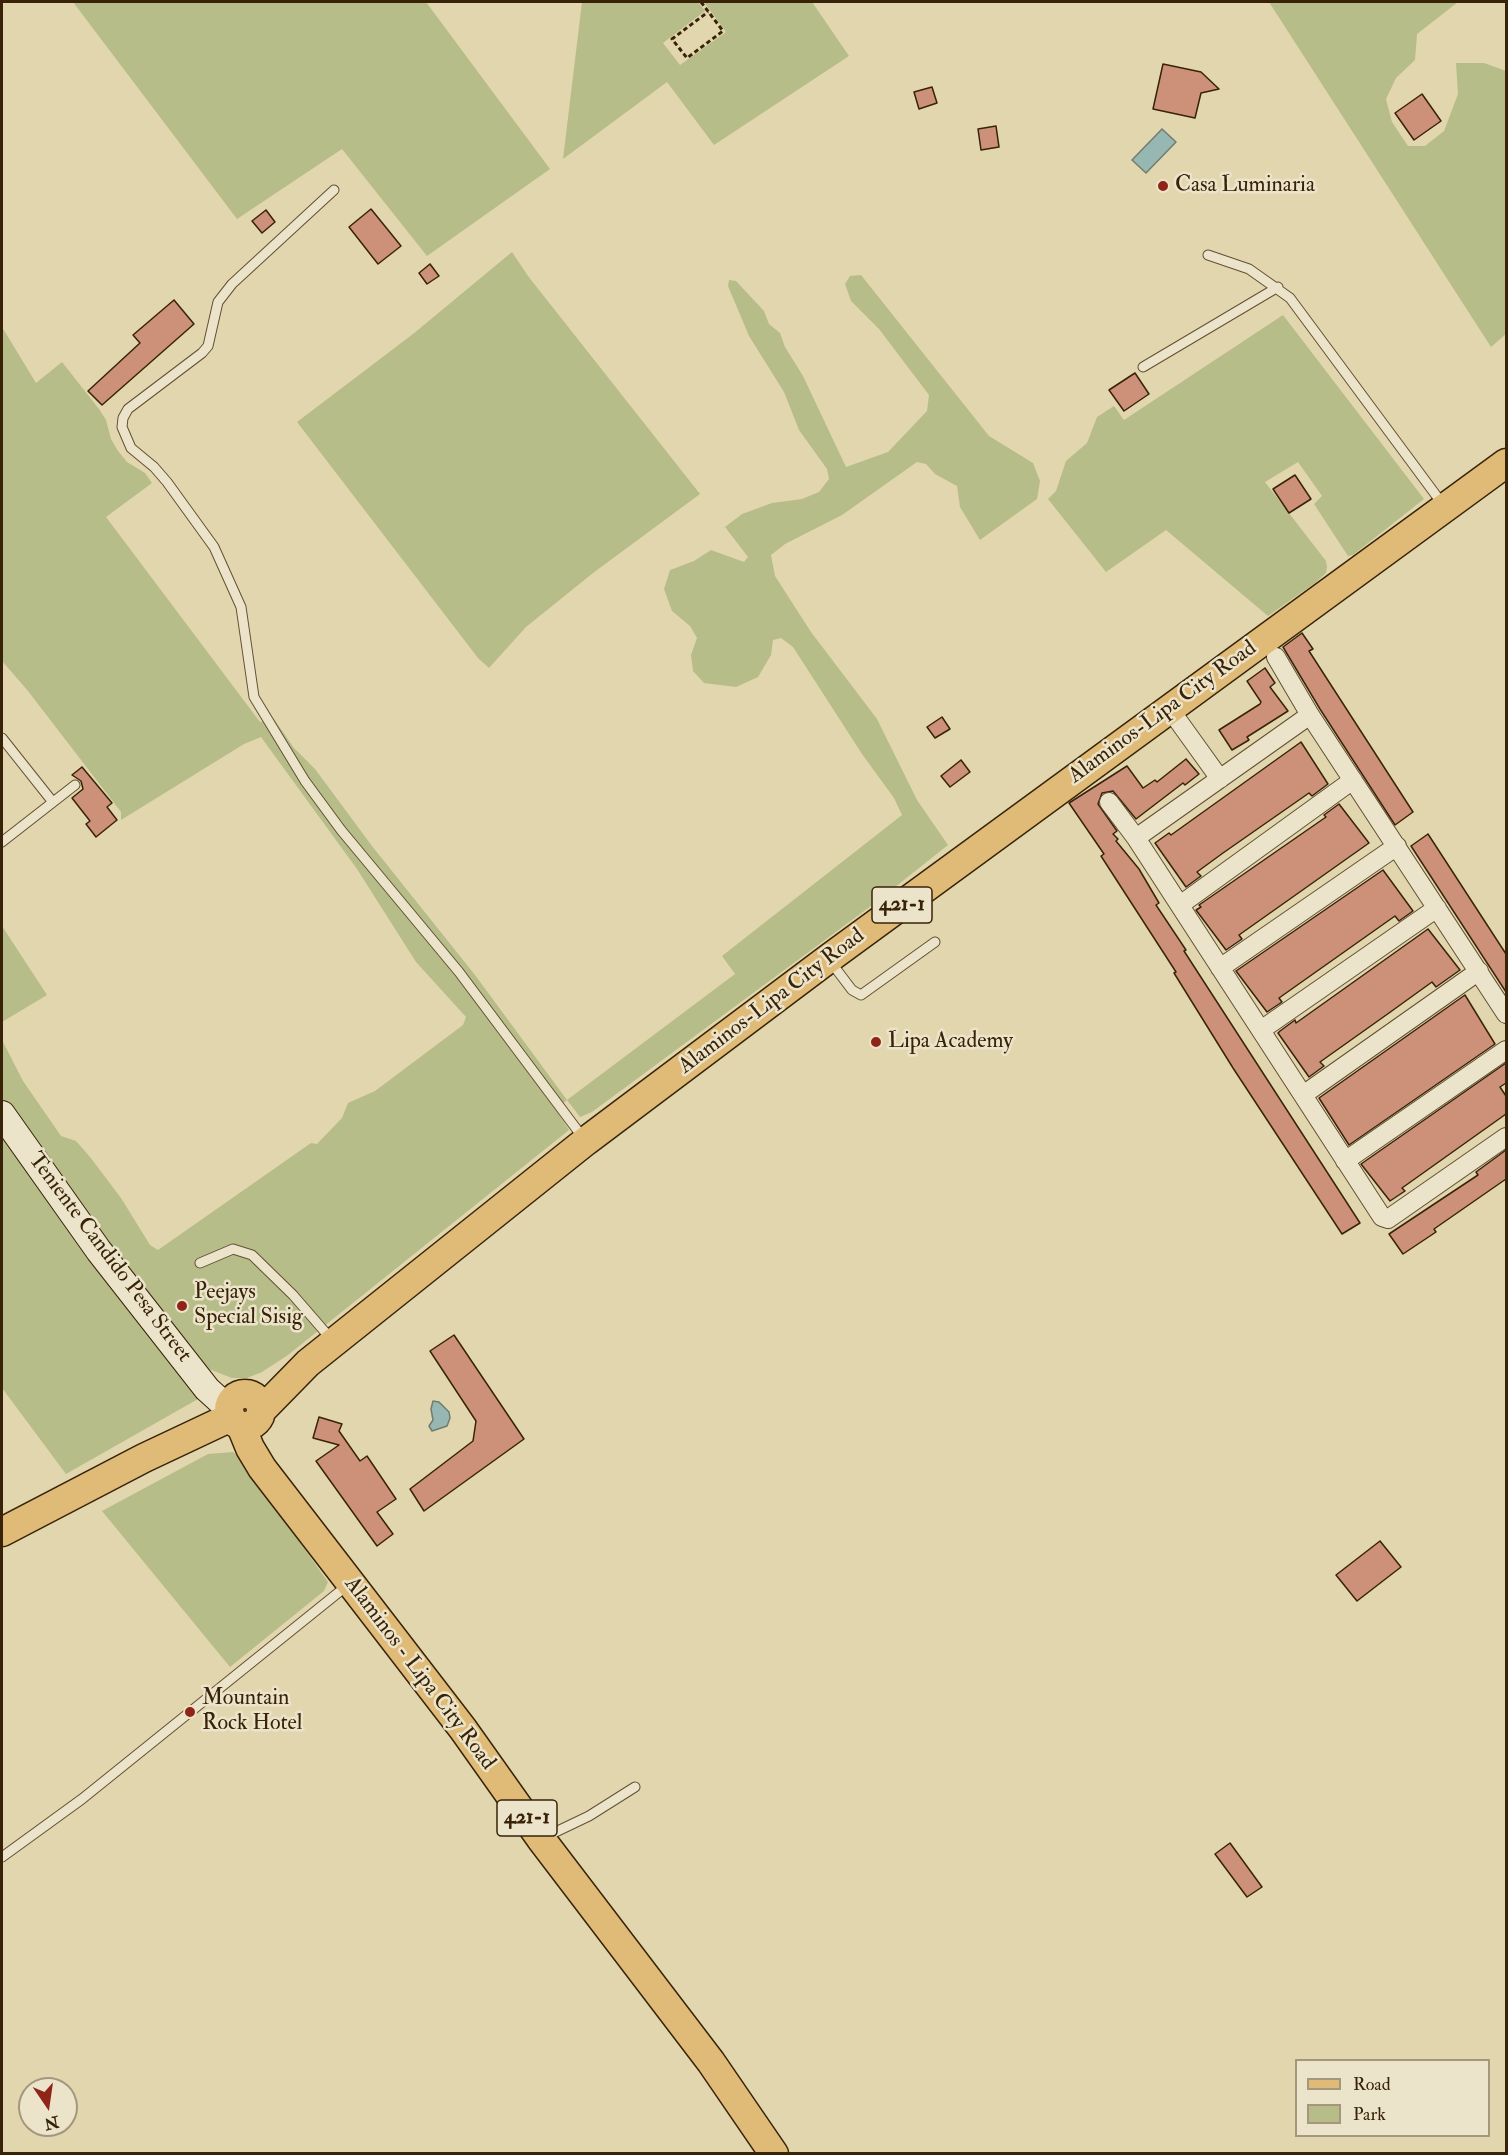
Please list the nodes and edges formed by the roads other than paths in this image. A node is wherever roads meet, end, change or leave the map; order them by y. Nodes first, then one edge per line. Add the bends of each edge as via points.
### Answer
1 (334, 190) dead end
2 (1208, 255) dead end
3 (1278, 287) junction
4 (1143, 367) dead end
5 (1506, 463) edge
6 (1445, 508) junction
7 (1276, 657) dead end
8 (1169, 708) junction
9 (1310, 715) junction
10 (2, 738) edge
11 (1220, 779) junction
12 (1353, 780) junction
13 (75, 785) dead end
14 (52, 801) junction
15 (1109, 802) dead end
16 (1136, 838) junction
17 (2, 842) edge
18 (1397, 846) junction
19 (1180, 905) junction
20 (1437, 908) junction
21 (935, 942) dead end
22 (828, 959) junction
23 (1220, 968) junction
24 (1479, 971) junction
25 (1506, 1014) edge
26 (1261, 1030) junction
27 (1506, 1050) edge
28 (1303, 1095) junction
29 (2, 1114) edge
30 (1506, 1137) edge
31 (586, 1141) junction
32 (1345, 1161) junction
33 (200, 1263) dead end
34 (333, 1342) junction
35 (244, 1410) junction
36 (2, 1532) edge
37 (350, 1582) junction
38 (635, 1787) dead end
39 (541, 1839) junction
40 (2, 1857) edge
41 (774, 2154) edge

1 - 31 lane via 232,284 219,302 208,346 128,409 122,427 131,448 167,482 214,547 241,606 254,697 305,781 459,972
2 - 3 lane via 1249,269
3 - 4 lane
3 - 6 lane via 1296,305
5 - 6 main road, Alaminos-Lipa City Road / 421-1
6 - 8 main road, Alaminos-Lipa City Road / 421-1
7 - 9 street
8 - 11 street
8 - 22 main road, Alaminos-Lipa City Road / 421-1
9 - 11 street
9 - 12 street
10 - 14 lane
11 - 16 street
12 - 18 street
12 - 19 street
13 - 14 lane
14 - 17 lane
15 - 16 street
16 - 19 street
18 - 20 street
18 - 23 street
19 - 23 street
20 - 24 street
20 - 26 street
21 - 22 lane via 861,995 852,990
22 - 31 main road, Alaminos-Lipa City Road / 421-1
23 - 26 street
24 - 25 street
24 - 28 street
26 - 28 street
27 - 32 street
28 - 32 street
29 - 35 street, Teniente Candido Pesa Street via 99,1251 195,1373 221,1384
30 - 32 street via 1388,1219 1382,1217
31 - 34 main road, Alaminos-Lipa City Road / 421-1
33 - 34 lane via 224,1251 252,1255
34 - 35 main road, Alaminos-Lipa City Road / 421-1
35 - 36 main road, Alaminos-Lipa City Road
35 - 37 main road, Alaminos - Lipa City Road / 421-1 via 256,1459
37 - 39 main road, Alaminos - Lipa City Road / 421-1 via 463,1729
37 - 40 lane via 82,1799
38 - 39 lane via 589,1816
39 - 41 main road, Alaminos - Lipa City Road / 421-1 via 711,2062

